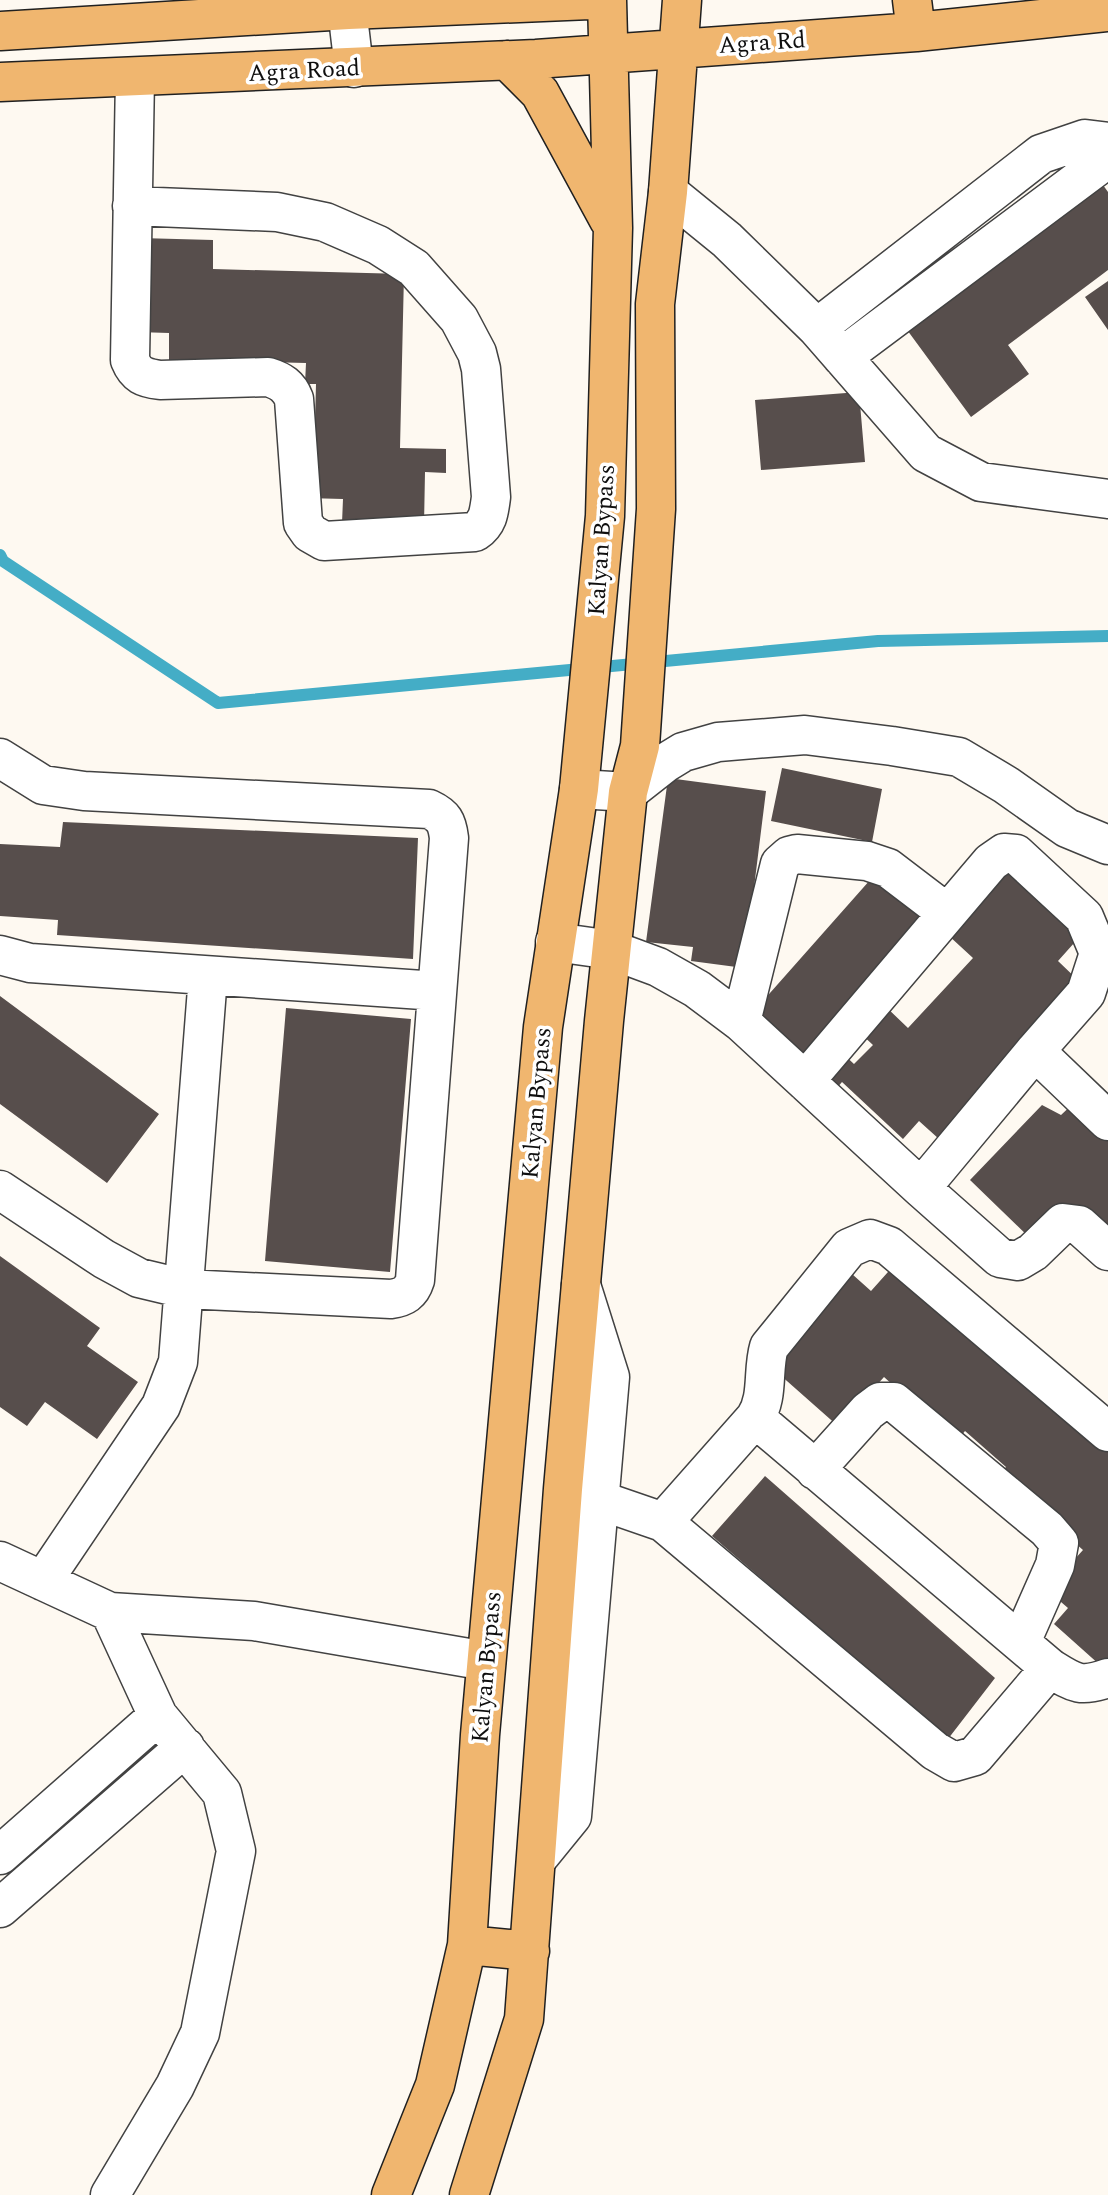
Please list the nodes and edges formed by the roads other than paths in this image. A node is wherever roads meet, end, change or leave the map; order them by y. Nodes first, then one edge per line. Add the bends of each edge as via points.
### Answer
1 (590, 0) edge
2 (607, 0) edge
3 (682, 0) edge
4 (347, 5) edge
5 (1108, 12) edge
6 (914, 16) edge
7 (0, 31) edge
8 (679, 48) junction
9 (608, 53) junction
10 (507, 60) junction
11 (355, 68) junction
12 (135, 77) junction
13 (0, 82) edge
14 (1101, 153) edge
15 (668, 192) junction
16 (132, 206) junction
17 (613, 228) junction
18 (817, 328) junction
19 (842, 357) junction
20 (1108, 499) edge
21 (4, 768) edge
22 (579, 789) junction
23 (628, 792) junction
24 (1108, 845) edge
25 (947, 913) junction
26 (555, 942) junction
27 (612, 950) junction
28 (0, 955) edge
29 (208, 976) junction
30 (437, 991) junction
31 (740, 1021) junction
32 (1034, 1051) junction
33 (805, 1081) junction
34 (1108, 1121) edge
35 (921, 1188) junction
36 (0, 1190) edge
37 (1108, 1251) edge
38 (581, 1285) junction
39 (185, 1289) junction
40 (748, 1426) junction
41 (1108, 1433) edge
42 (815, 1470) junction
43 (599, 1500) junction
44 (663, 1522) junction
45 (0, 1561) edge
46 (43, 1581) junction
47 (110, 1612) junction
48 (1021, 1642) junction
49 (486, 1661) junction
50 (1043, 1676) junction
51 (1108, 1678) edge
52 (158, 1716) junction
53 (185, 1747) junction
54 (9, 1847) edge
55 (537, 1859) junction
56 (43, 1870) junction
57 (0, 1908) edge
58 (467, 1945) junction
59 (530, 1951) junction
60 (110, 2195) edge
61 (391, 2195) edge
62 (469, 2195) edge

1 - 4 main road
2 - 9 main road, Kalyan Bypass
3 - 8 main road, Kalyan Bypass
4 - 7 main road
4 - 11 street
5 - 6 main road, Agra Rd
6 - 8 main road, Agra Rd
8 - 9 main road, Agra Rd
8 - 15 main road, Kalyan Bypass
9 - 10 main road, Agra Road
9 - 17 main road, Kalyan Bypass
10 - 11 main road, Agra Road
10 - 17 main road via 540,93
11 - 12 main road, Agra Road
12 - 13 main road, Agra Road
12 - 16 street
14 - 18 street via 1041,154
14 - 19 street
15 - 18 street via 727,240
15 - 23 main road, Kalyan Bypass via 655,304 656,509 640,746
16 - 16 street via 130,360 134,369 144,378 160,380 268,377 290,389 303,523 310,533 324,541 475,532 484,526 491,497 477,353 458,319 414,268 378,245 326,222 277,212
17 - 22 main road, Kalyan Bypass via 605,516
18 - 19 street
19 - 20 street via 926,453 981,482
21 - 30 street via 43,785 84,791 429,809 441,814 449,838
22 - 23 street
22 - 26 main road, Kalyan Bypass
23 - 24 street via 683,752 718,742 805,735 959,757 1067,828
23 - 27 main road, Kalyan Bypass
25 - 31 street via 888,868 867,861 789,856 780,864
25 - 32 street via 1004,853 1016,854 1084,917 1099,953 1086,993
25 - 33 street
26 - 27 street
26 - 49 main road, Kalyan Bypass via 543,1027
27 - 31 street via 658,967
27 - 38 main road, Kalyan Bypass
28 - 29 street via 30,963
29 - 30 street
29 - 39 street
30 - 39 street via 412,1288 403,1297 391,1298
31 - 33 street
32 - 34 street
32 - 35 street
33 - 35 street
35 - 37 street via 1000,1258 1018,1261 1063,1223 1079,1224
36 - 39 street via 139,1278
38 - 43 street via 610,1377
38 - 55 main road, Kalyan Bypass
39 - 46 street via 178,1362 161,1406
40 - 41 street via 762,1407 769,1347 849,1248 870,1239 889,1246
40 - 42 street
40 - 44 street
40 - 50 street
42 - 48 street
42 - 48 street via 868,1411 880,1402 894,1402 1047,1529 1059,1543 1055,1565
43 - 44 street
43 - 55 street via 572,1816
44 - 50 street via 935,1751 954,1762 975,1756
45 - 46 street
46 - 47 street
47 - 49 street via 254,1621
47 - 52 street
48 - 50 street
49 - 58 main road, Kalyan Bypass
50 - 51 street via 1073,1683
52 - 53 street
52 - 54 street
53 - 56 street
53 - 60 street via 222,1793 236,1850 200,2034
54 - 56 street
55 - 59 main road, Kalyan Bypass
56 - 57 street
58 - 59 main road
58 - 61 main road, Kalyan Bypass via 435,2085
59 - 62 main road, Kalyan Bypass via 524,2019

